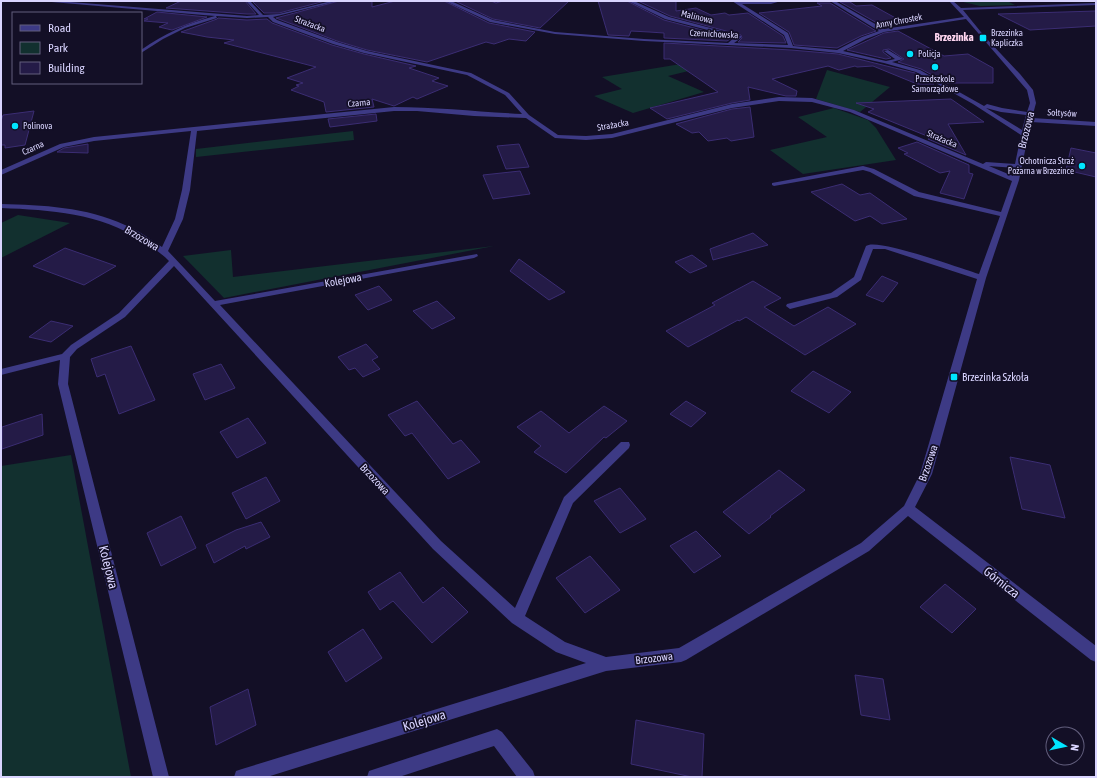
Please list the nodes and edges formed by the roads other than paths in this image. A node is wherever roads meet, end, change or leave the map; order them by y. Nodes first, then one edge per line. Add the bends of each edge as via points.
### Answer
1 (42, 1) edge
2 (248, 1) edge
3 (336, 1) edge
4 (447, 1) edge
5 (630, 1) edge
6 (779, 1) edge
7 (832, 1) edge
8 (951, 1) edge
9 (735, 2) edge
10 (1096, 4) edge
11 (960, 9) junction
12 (219, 16) junction
13 (270, 16) junction
14 (263, 17) junction
15 (968, 18) junction
16 (883, 31) junction
17 (745, 38) junction
18 (729, 44) junction
19 (791, 47) junction
20 (886, 50) dead end
21 (142, 51) edge
22 (838, 52) junction
23 (885, 62) junction
24 (976, 103) junction
25 (527, 116) junction
26 (1029, 117) junction
27 (1096, 124) edge
28 (194, 129) junction
29 (1024, 134) junction
30 (976, 163) junction
31 (1018, 166) junction
32 (1, 173) edge
33 (1016, 180) junction
34 (774, 184) dead end
35 (1, 206) edge
36 (1004, 215) junction
37 (164, 251) junction
38 (474, 256) dead end
39 (173, 262) junction
40 (982, 278) junction
41 (213, 304) junction
42 (790, 306) dead end
43 (65, 356) junction
44 (1, 372) edge
45 (625, 445) dead end
46 (908, 509) junction
47 (517, 619) junction
48 (1096, 655) edge
49 (606, 664) junction
50 (161, 777) edge
51 (242, 777) edge
52 (375, 777) edge
53 (527, 777) edge

1 - 12 street
2 - 14 street
3 - 13 street
4 - 18 street, Czernichowska via 492,21 555,32
5 - 17 street, Malinowa via 667,18
6 - 9 street
7 - 16 street
8 - 11 street, Brzozowa
9 - 19 street via 786,34
10 - 11 street
11 - 15 street, Brzozowa
12 - 14 street
12 - 21 street via 183,27
13 - 14 street
13 - 25 street, Strażacka via 275,21 342,44 468,74 507,94
15 - 16 street, Anny Chrostek
15 - 26 street, Brzozowa via 1030,90 1033,103
16 - 22 street, Anny Chrostek
17 - 18 street
17 - 19 street, Malinowa
18 - 19 street, Czernichowska
19 - 22 street, Czernichowska
20 - 23 street via 900,59
22 - 23 street, Czernichowska
23 - 24 street, Czernichowska via 918,71
24 - 26 street, Czernichowska
24 - 29 street, Czernichowska
25 - 28 street, Czarna via 394,109
25 - 30 street, Strażacka via 557,138 586,138 612,136 732,106 780,98 799,98 852,111
26 - 27 street, Sołtysów
26 - 29 street, Brzozowa
28 - 32 street, Czarna via 94,139 62,145
28 - 37 street via 186,190 179,219
29 - 31 street, Brzozowa
30 - 31 street, Strażacka
30 - 33 street, Strażacka
31 - 33 street, Brzozowa
33 - 36 street, Brzozowa
34 - 36 street via 863,168 872,170 917,194
35 - 37 street, Brzozowa via 43,207 87,214 122,226
36 - 40 street, Brzozowa
37 - 39 street, Brzozowa
38 - 41 street, Kolejowa
39 - 41 street, Brzozowa
39 - 43 street via 122,315 74,347
40 - 42 street via 886,247 870,246 858,278 834,295
40 - 46 street, Brzozowa via 926,474
41 - 47 street, Brzozowa via 437,545
43 - 44 street
43 - 50 street, Kolejowa via 63,384
45 - 47 street via 568,500
46 - 48 street, Górnicza
46 - 49 street, Brzozowa via 865,547 681,655
47 - 49 street, Brzozowa via 561,647
49 - 51 street, Kolejowa
52 - 53 street via 497,737

